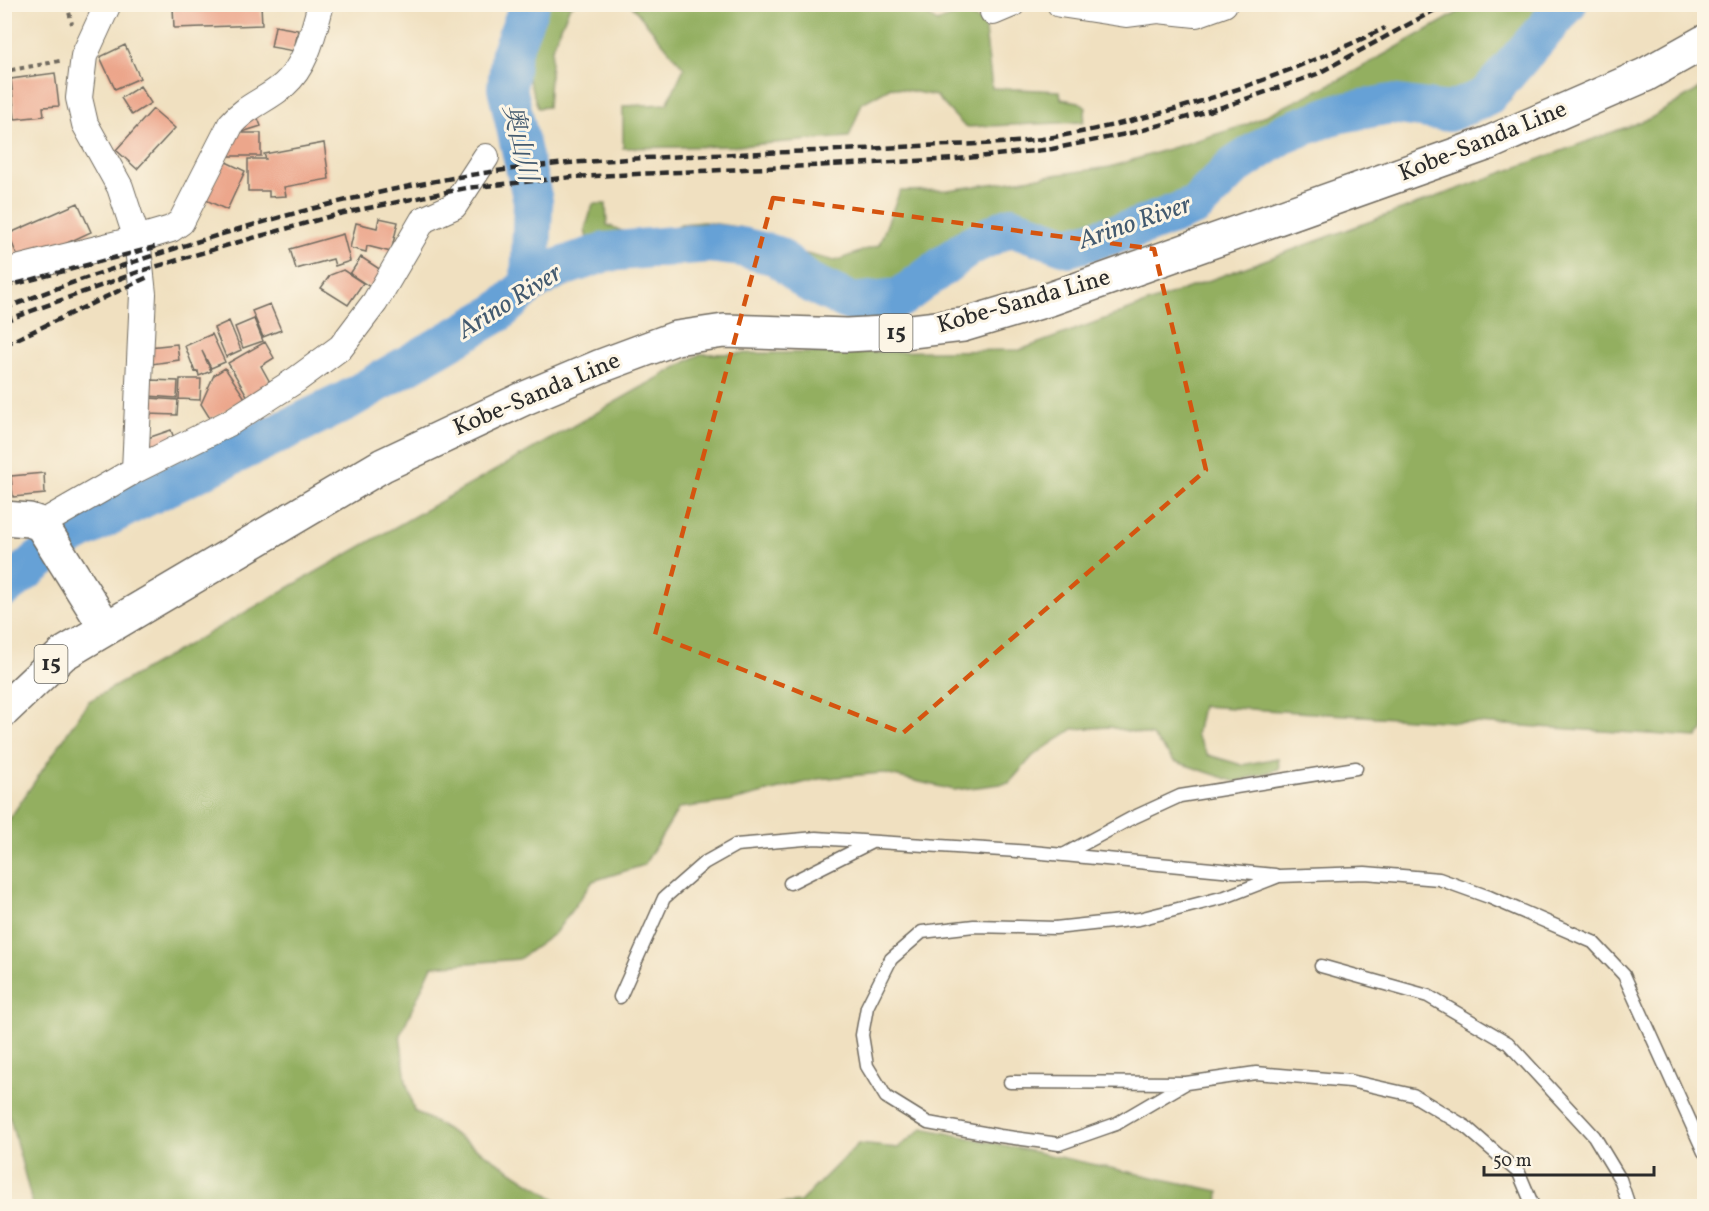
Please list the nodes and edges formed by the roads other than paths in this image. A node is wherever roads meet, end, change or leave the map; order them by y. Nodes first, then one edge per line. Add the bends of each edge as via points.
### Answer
1 (108, 4) edge
2 (321, 4) edge
3 (1060, 4) edge
4 (1224, 4) edge
5 (1704, 42) edge
6 (486, 157) dead end
7 (137, 239) junction
8 (4, 272) edge
9 (135, 470) junction
10 (4, 518) edge
11 (44, 528) junction
12 (98, 616) junction
13 (4, 710) edge
14 (1356, 768) dead end
15 (873, 842) junction
16 (1062, 855) junction
17 (1280, 876) junction
18 (790, 883) dead end
19 (1321, 966) dead end
20 (620, 997) dead end
21 (1010, 1082) dead end
22 (1186, 1083) junction
23 (1704, 1152) edge
24 (1533, 1206) edge
25 (1629, 1206) edge

1 - 7 street via 84,56 79,98 85,124 120,187
2 - 7 street via 308,52 285,85 242,111 231,124 182,222
3 - 4 street via 1126,14 1158,10 1196,14
5 - 12 main road, Kobe-Sanda Line / 15 via 1645,75 1489,143 1050,299 974,321 903,333 724,331 676,338 523,399 383,465
6 - 9 street via 454,206 423,220 375,302 340,347 229,423
7 - 8 street
7 - 9 street via 143,294
9 - 11 street
10 - 11 main road via 22,519
11 - 12 main road
12 - 13 main road, Kobe-Sanda Line / 15
14 - 16 lane via 1180,796
15 - 16 lane
15 - 18 lane
15 - 20 lane via 816,837 736,845 704,863 664,898
16 - 17 lane
17 - 22 lane via 1225,897 1139,919 1055,928 974,926 922,932 891,959 867,1007 862,1035 867,1066 886,1097 928,1123 1059,1144 1116,1124
17 - 23 lane via 1365,873 1439,879 1593,942 1624,975
19 - 25 lane via 1428,996 1508,1043 1594,1136 1620,1179
21 - 22 lane
22 - 24 lane via 1256,1073 1350,1081 1413,1095 1466,1127 1519,1173

